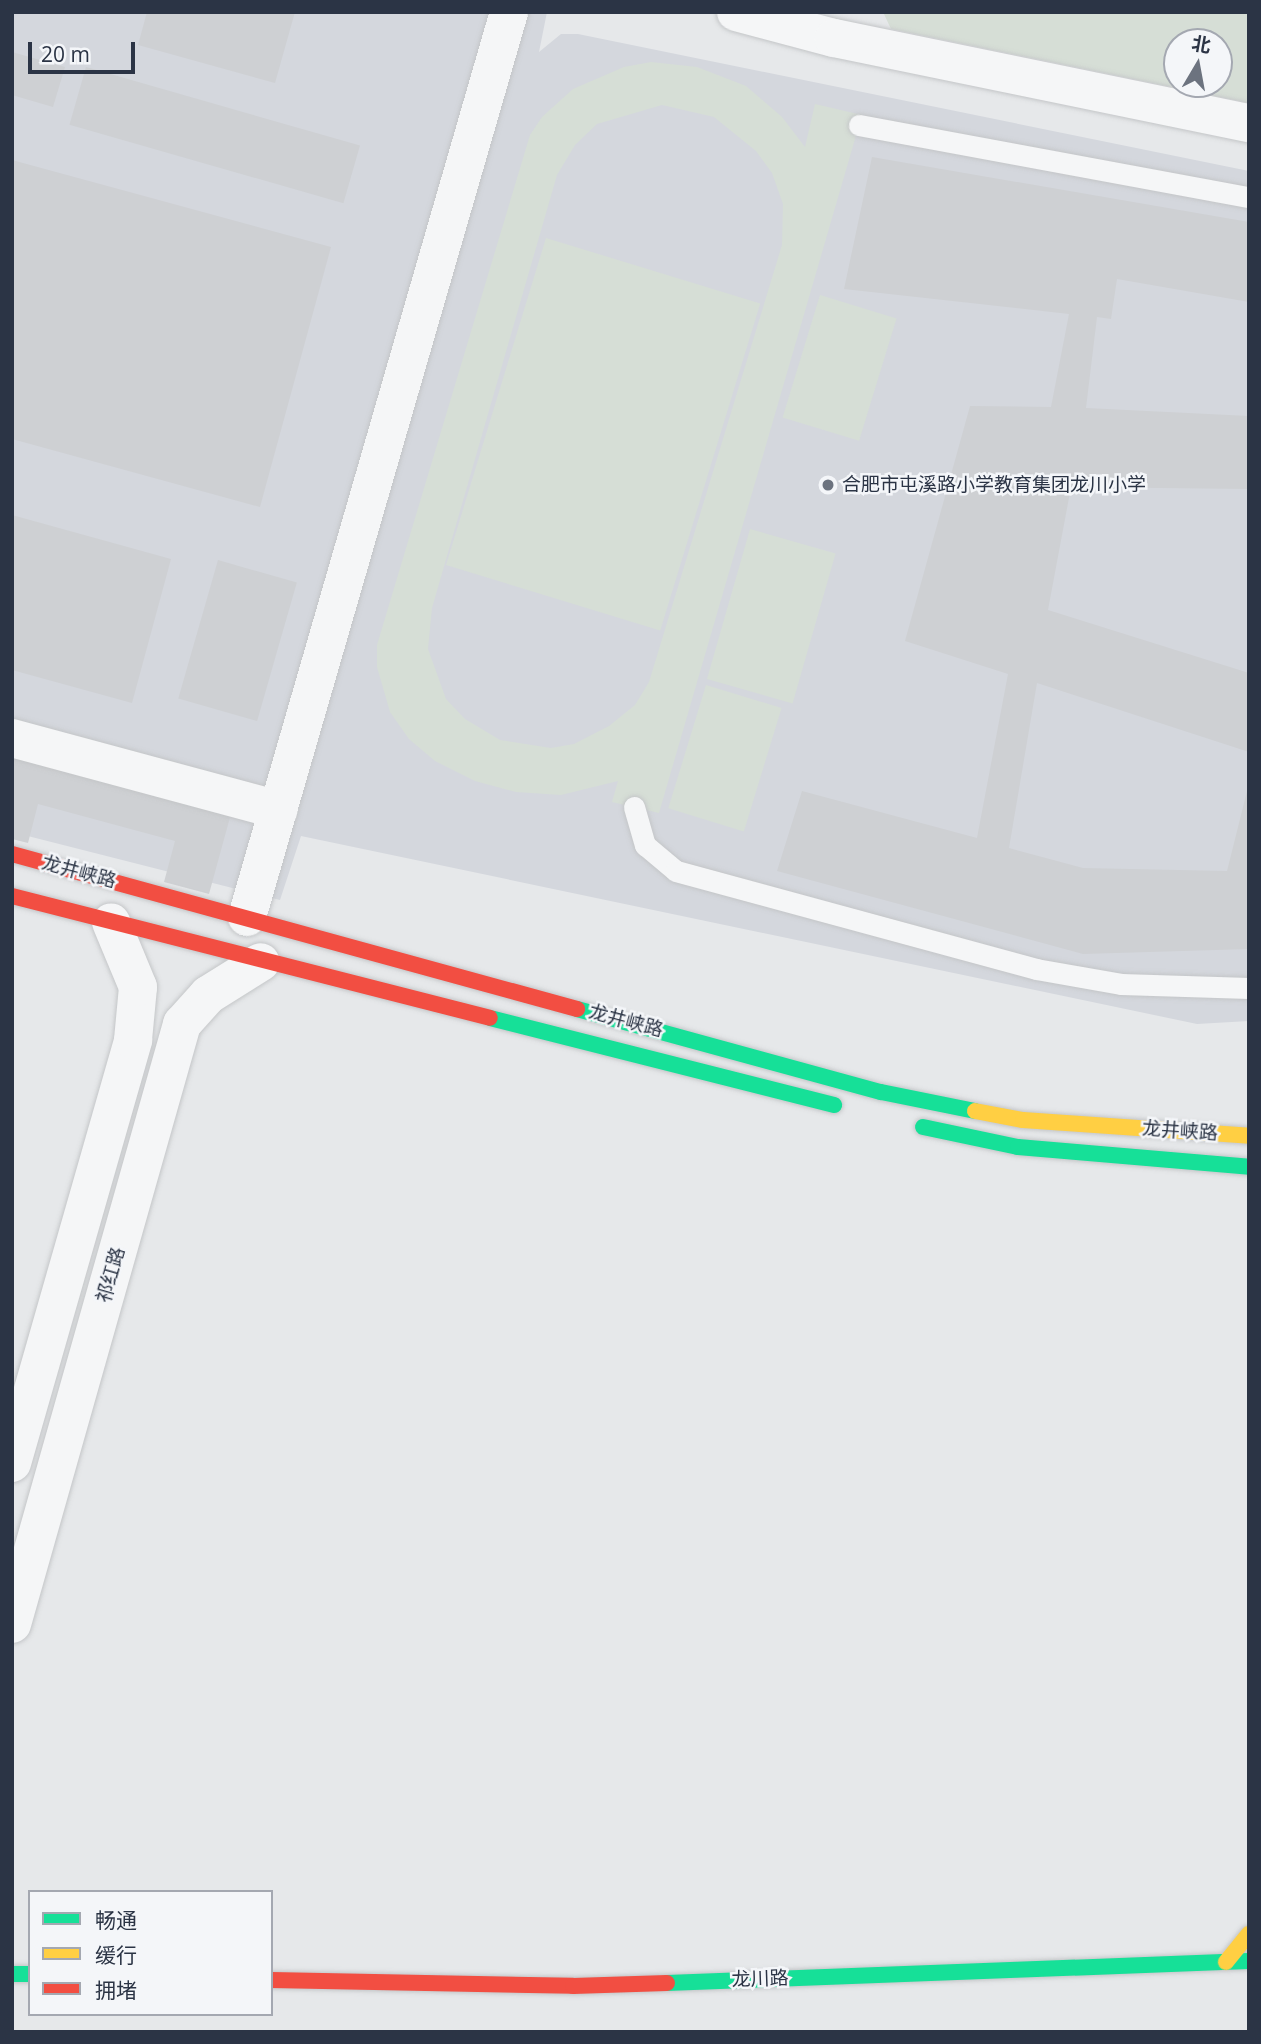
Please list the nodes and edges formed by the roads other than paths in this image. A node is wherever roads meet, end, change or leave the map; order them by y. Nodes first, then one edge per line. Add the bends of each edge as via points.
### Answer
1 (509, 12) edge
2 (736, 12) edge
3 (837, 25) edge
4 (1249, 123) edge
5 (859, 125) dead end
6 (1249, 197) edge
7 (12, 738) edge
8 (634, 807) dead end
9 (278, 810) junction
10 (12, 855) edge
11 (12, 896) edge
12 (247, 916) junction
13 (111, 922) junction
14 (261, 962) junction
15 (1249, 988) edge
16 (858, 1111) dead end
17 (912, 1125) dead end
18 (1249, 1136) edge
19 (1249, 1167) edge
20 (12, 1463) edge
21 (12, 1625) edge
22 (1249, 1934) edge
23 (1249, 1961) edge
24 (1226, 1962) junction
25 (273, 1980) edge

1 - 9 street
2 - 3 street
3 - 4 street
5 - 6 lane
7 - 9 street
8 - 15 lane via 640,833 652,855 676,871 1036,969 1121,984
9 - 12 street
10 - 12 street, 龙井峡路
11 - 13 street, 龙井峡路
12 - 18 street, 龙井峡路 via 881,1092 1023,1120
13 - 14 street, 龙井峡路
13 - 20 street via 138,986 133,1040
14 - 16 street, 龙井峡路
14 - 21 street, 祁红路 via 208,995 182,1024
17 - 19 street, 龙井峡路 via 1018,1147
22 - 24 street
23 - 24 street, 龙川路
24 - 25 street, 龙川路 via 573,1986

